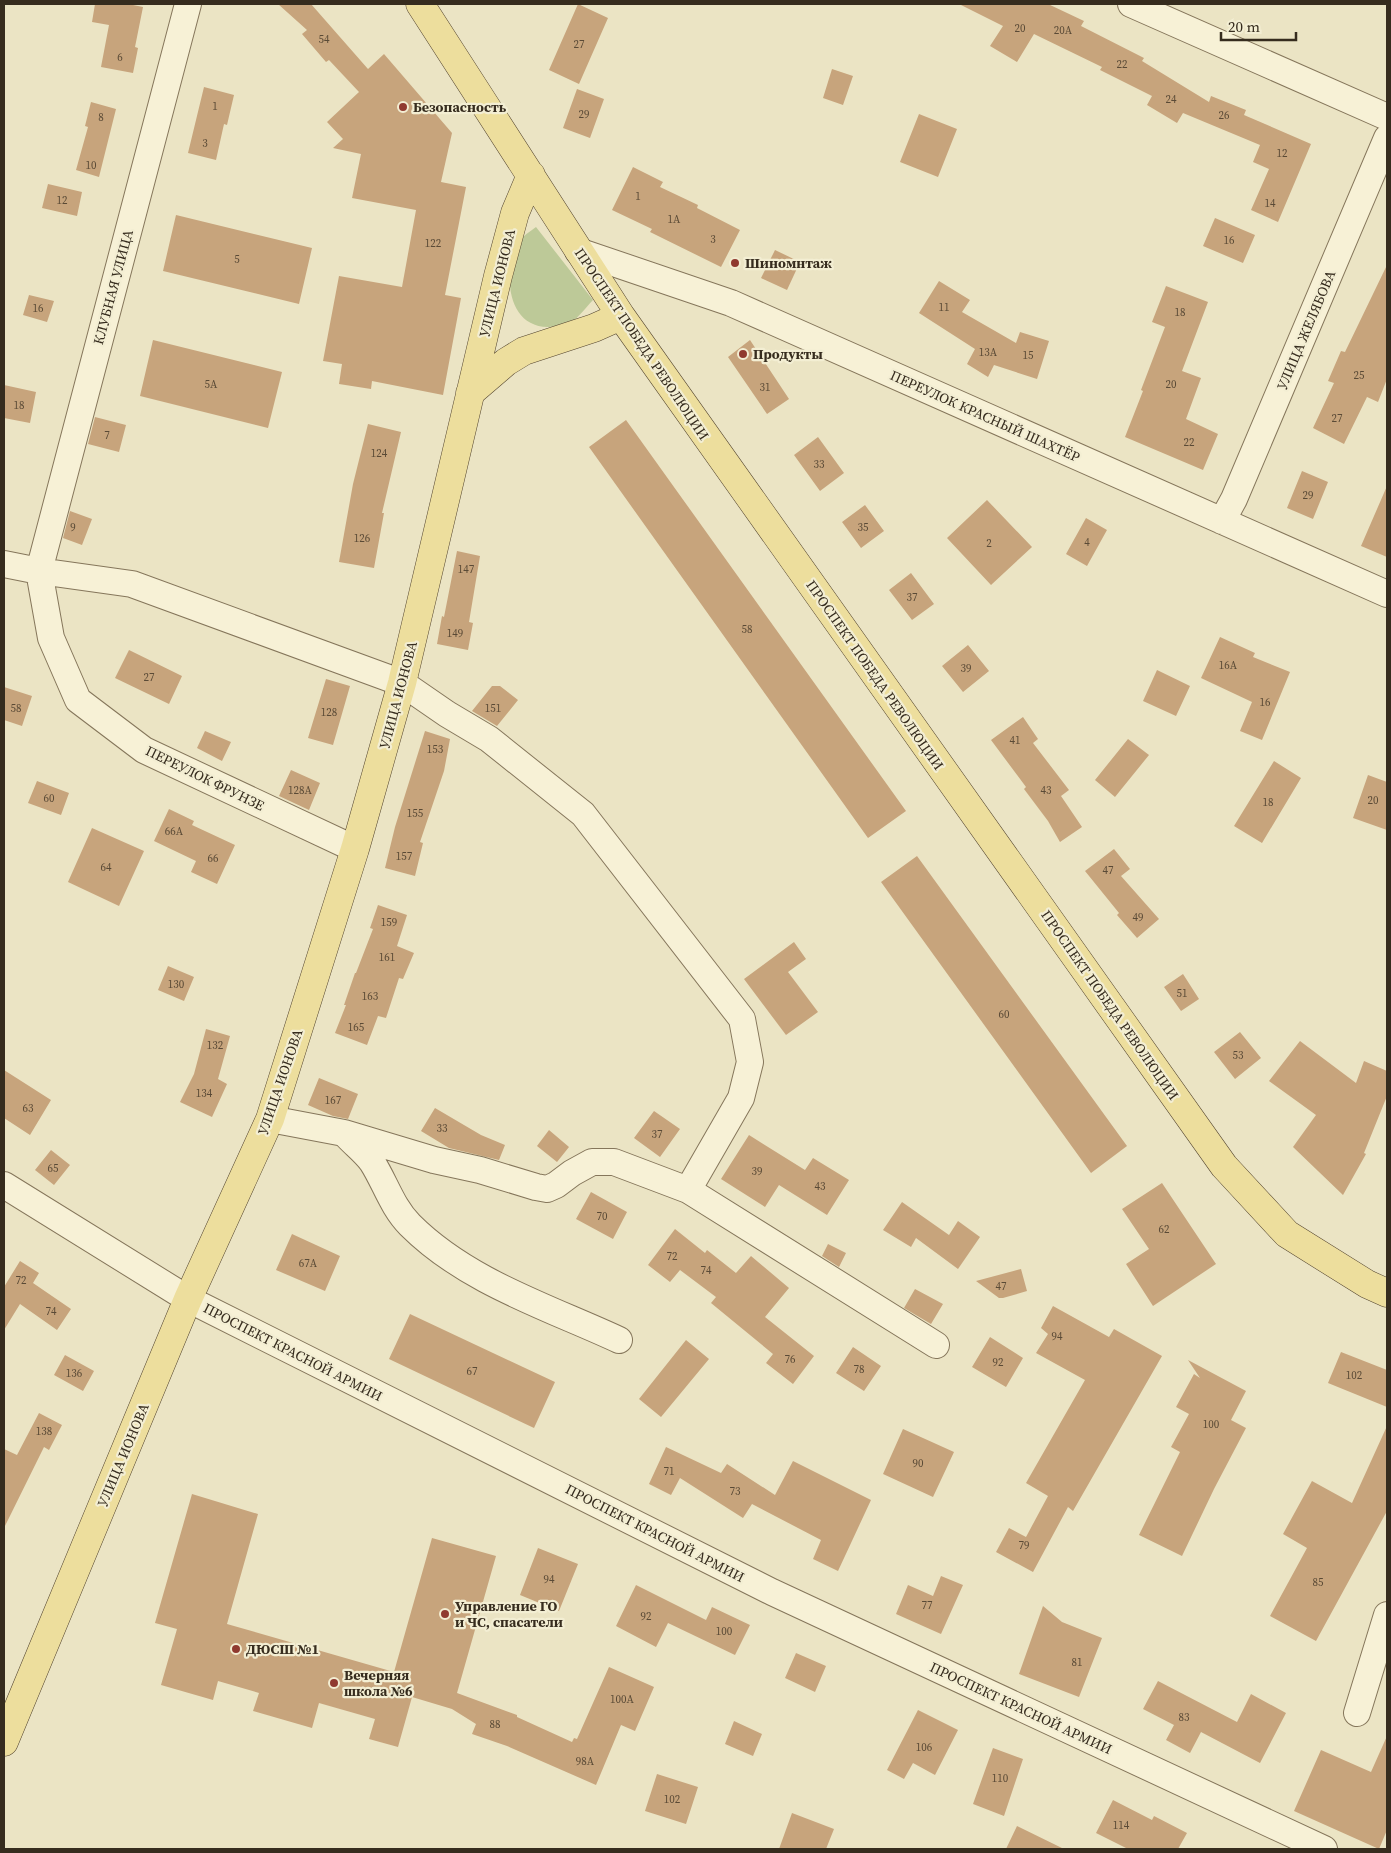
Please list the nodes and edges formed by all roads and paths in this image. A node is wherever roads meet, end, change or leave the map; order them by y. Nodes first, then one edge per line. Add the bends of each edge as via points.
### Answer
1 (188, 4) edge
2 (420, 4) edge
3 (1132, 4) edge
4 (1387, 117) edge
5 (1387, 138) edge
6 (531, 175) junction
7 (578, 251) junction
8 (621, 316) junction
9 (470, 393) junction
10 (1222, 520) junction
11 (4, 564) edge
12 (39, 571) junction
13 (1387, 594) edge
14 (402, 683) junction
15 (355, 850) junction
16 (270, 1119) junction
17 (344, 1133) junction
18 (4, 1185) edge
19 (688, 1190) junction
20 (1387, 1293) edge
21 (188, 1299) junction
22 (619, 1340) dead end
23 (936, 1345) dead end
24 (1387, 1615) edge
25 (1357, 1712) dead end
26 (4, 1742) edge
27 (1324, 1849) edge

1 - 12 street, КЛУБНАЯ УЛИЦА
2 - 6 main road, ПРОСПЕКТ ПОБЕДА РЕВОЛЮЦИИ
3 - 4 street
5 - 10 street, УЛИЦА ЖЕЛЯБОВА via 1234,500
6 - 7 main road, ПРОСПЕКТ ПОБЕДА РЕВОЛЮЦИИ
6 - 9 main road, УЛИЦА ИОНОВА via 515,213
7 - 8 main road, ПРОСПЕКТ ПОБЕДА РЕВОЛЮЦИИ
7 - 10 street, ПЕРЕУЛОК КРАСНЫЙ ШАХТЁР via 731,303
8 - 9 main road via 524,351
8 - 20 main road, ПРОСПЕКТ ПОБЕДА РЕВОЛЮЦИИ via 1224,1166 1287,1234
9 - 14 main road, УЛИЦА ИОНОВА
10 - 13 street, ПЕРЕУЛОК КРАСНЫЙ ШАХТЁР
11 - 12 street
12 - 14 street via 132,584
12 - 15 street, ПЕРЕУЛОК ФРУНЗЕ via 52,638 78,700 144,750
14 - 15 main road, УЛИЦА ИОНОВА
14 - 19 street via 489,739 583,814 742,1018 750,1062 741,1098
15 - 16 main road, УЛИЦА ИОНОВА
16 - 17 street
16 - 21 main road, УЛИЦА ИОНОВА
17 - 19 street via 547,1189 592,1162 614,1162
17 - 22 street via 372,1162 408,1224 438,1248 515,1295
18 - 21 street, ПРОСПЕКТ КРАСНОЙ АРМИИ
19 - 23 street
21 - 26 main road, УЛИЦА ИОНОВА
21 - 27 street, ПРОСПЕКТ КРАСНОЙ АРМИИ via 772,1592
24 - 25 street

